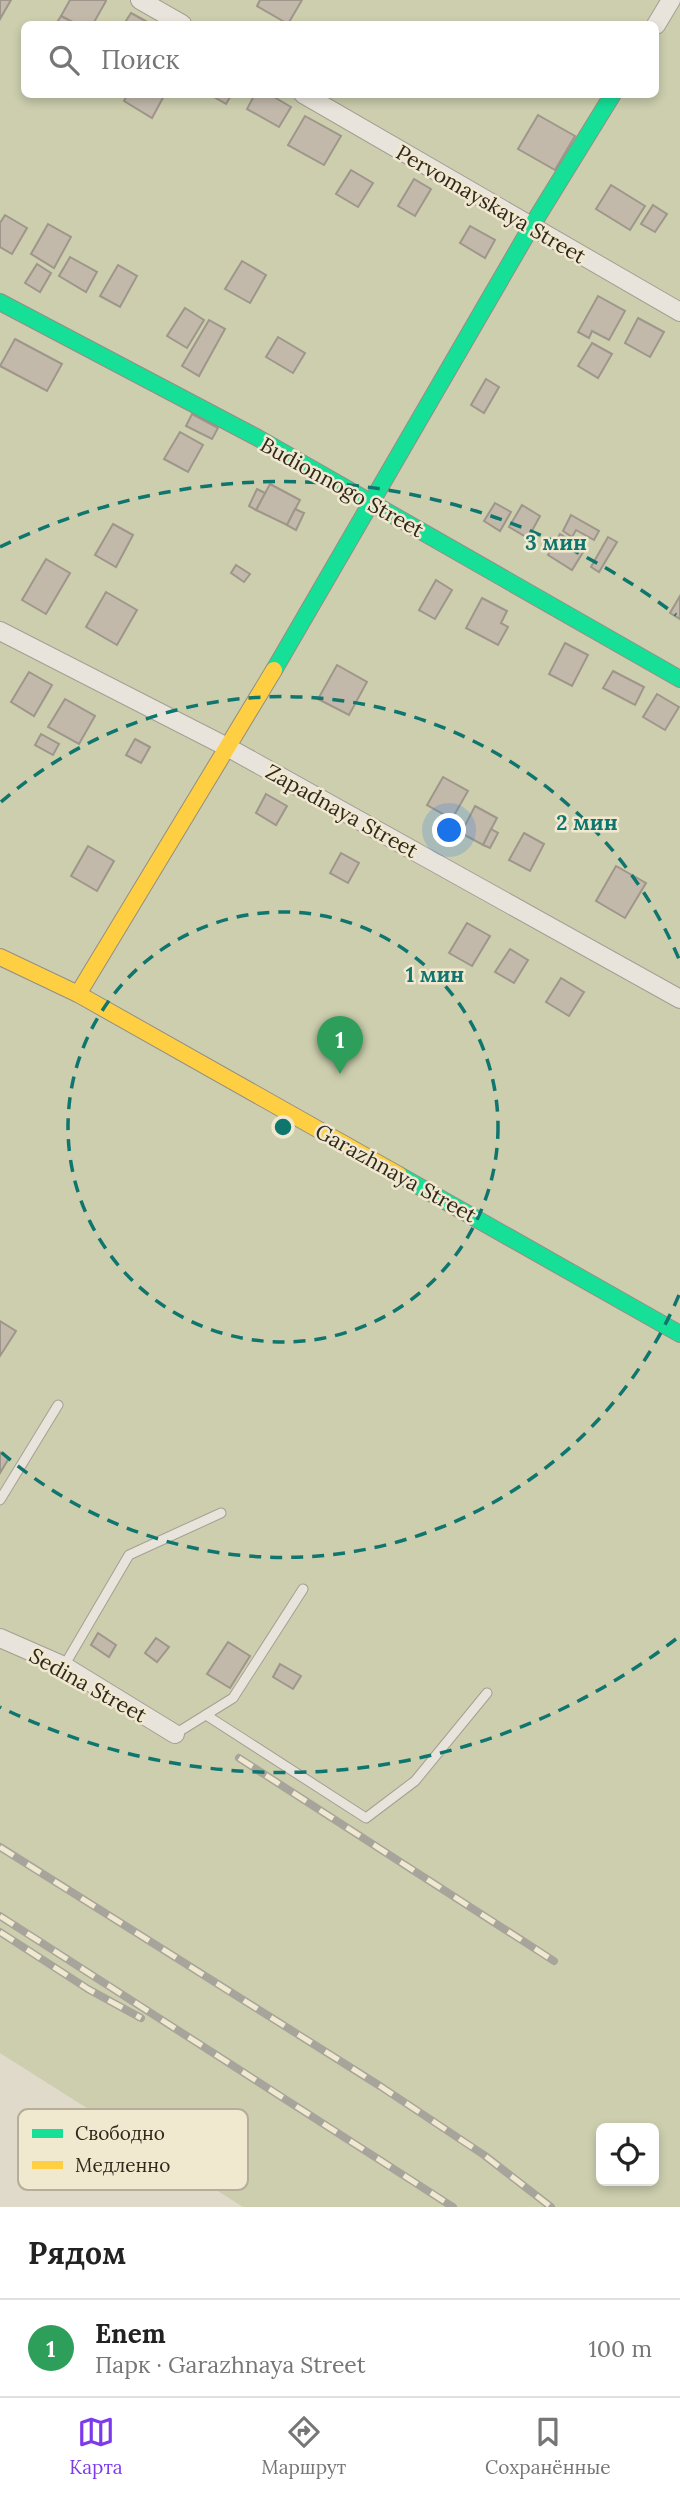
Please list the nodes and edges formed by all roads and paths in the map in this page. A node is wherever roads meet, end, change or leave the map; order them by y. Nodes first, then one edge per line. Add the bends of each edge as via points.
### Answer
1 (140, 0) edge
2 (671, 0) edge
3 (177, 21) edge
4 (658, 21) edge
5 (310, 98) edge
6 (610, 98) edge
7 (531, 227) junction
8 (0, 302) edge
9 (680, 312) edge
10 (371, 502) junction
11 (0, 631) edge
12 (680, 679) edge
13 (229, 748) junction
14 (0, 957) edge
15 (78, 994) junction
16 (680, 999) edge
17 (680, 1334) edge
18 (58, 1405) dead end
19 (0, 1500) edge
20 (221, 1513) dead end
21 (303, 1589) dead end
22 (0, 1638) edge
23 (64, 1666) junction
24 (487, 1693) dead end
25 (206, 1716) junction
26 (175, 1734) joint

1 - 3 street
2 - 4 street
5 - 7 street, Pervomayskaya Street
6 - 7 street
7 - 9 street, Pervomayskaya Street
7 - 10 street
8 - 10 street, Budionnogo Street
10 - 12 street, Budionnogo Street
10 - 13 street
11 - 13 street, Zapadnaya Street
13 - 15 street
13 - 16 street, Zapadnaya Street
14 - 15 street, Garazhnaya Street
15 - 17 street, Garazhnaya Street
18 - 19 lane
20 - 23 lane via 129,1555
21 - 25 lane via 233,1698
22 - 23 street, Sedina Street
23 - 26 street, Sedina Street
24 - 25 lane via 415,1781 366,1818
25 - 26 lane

